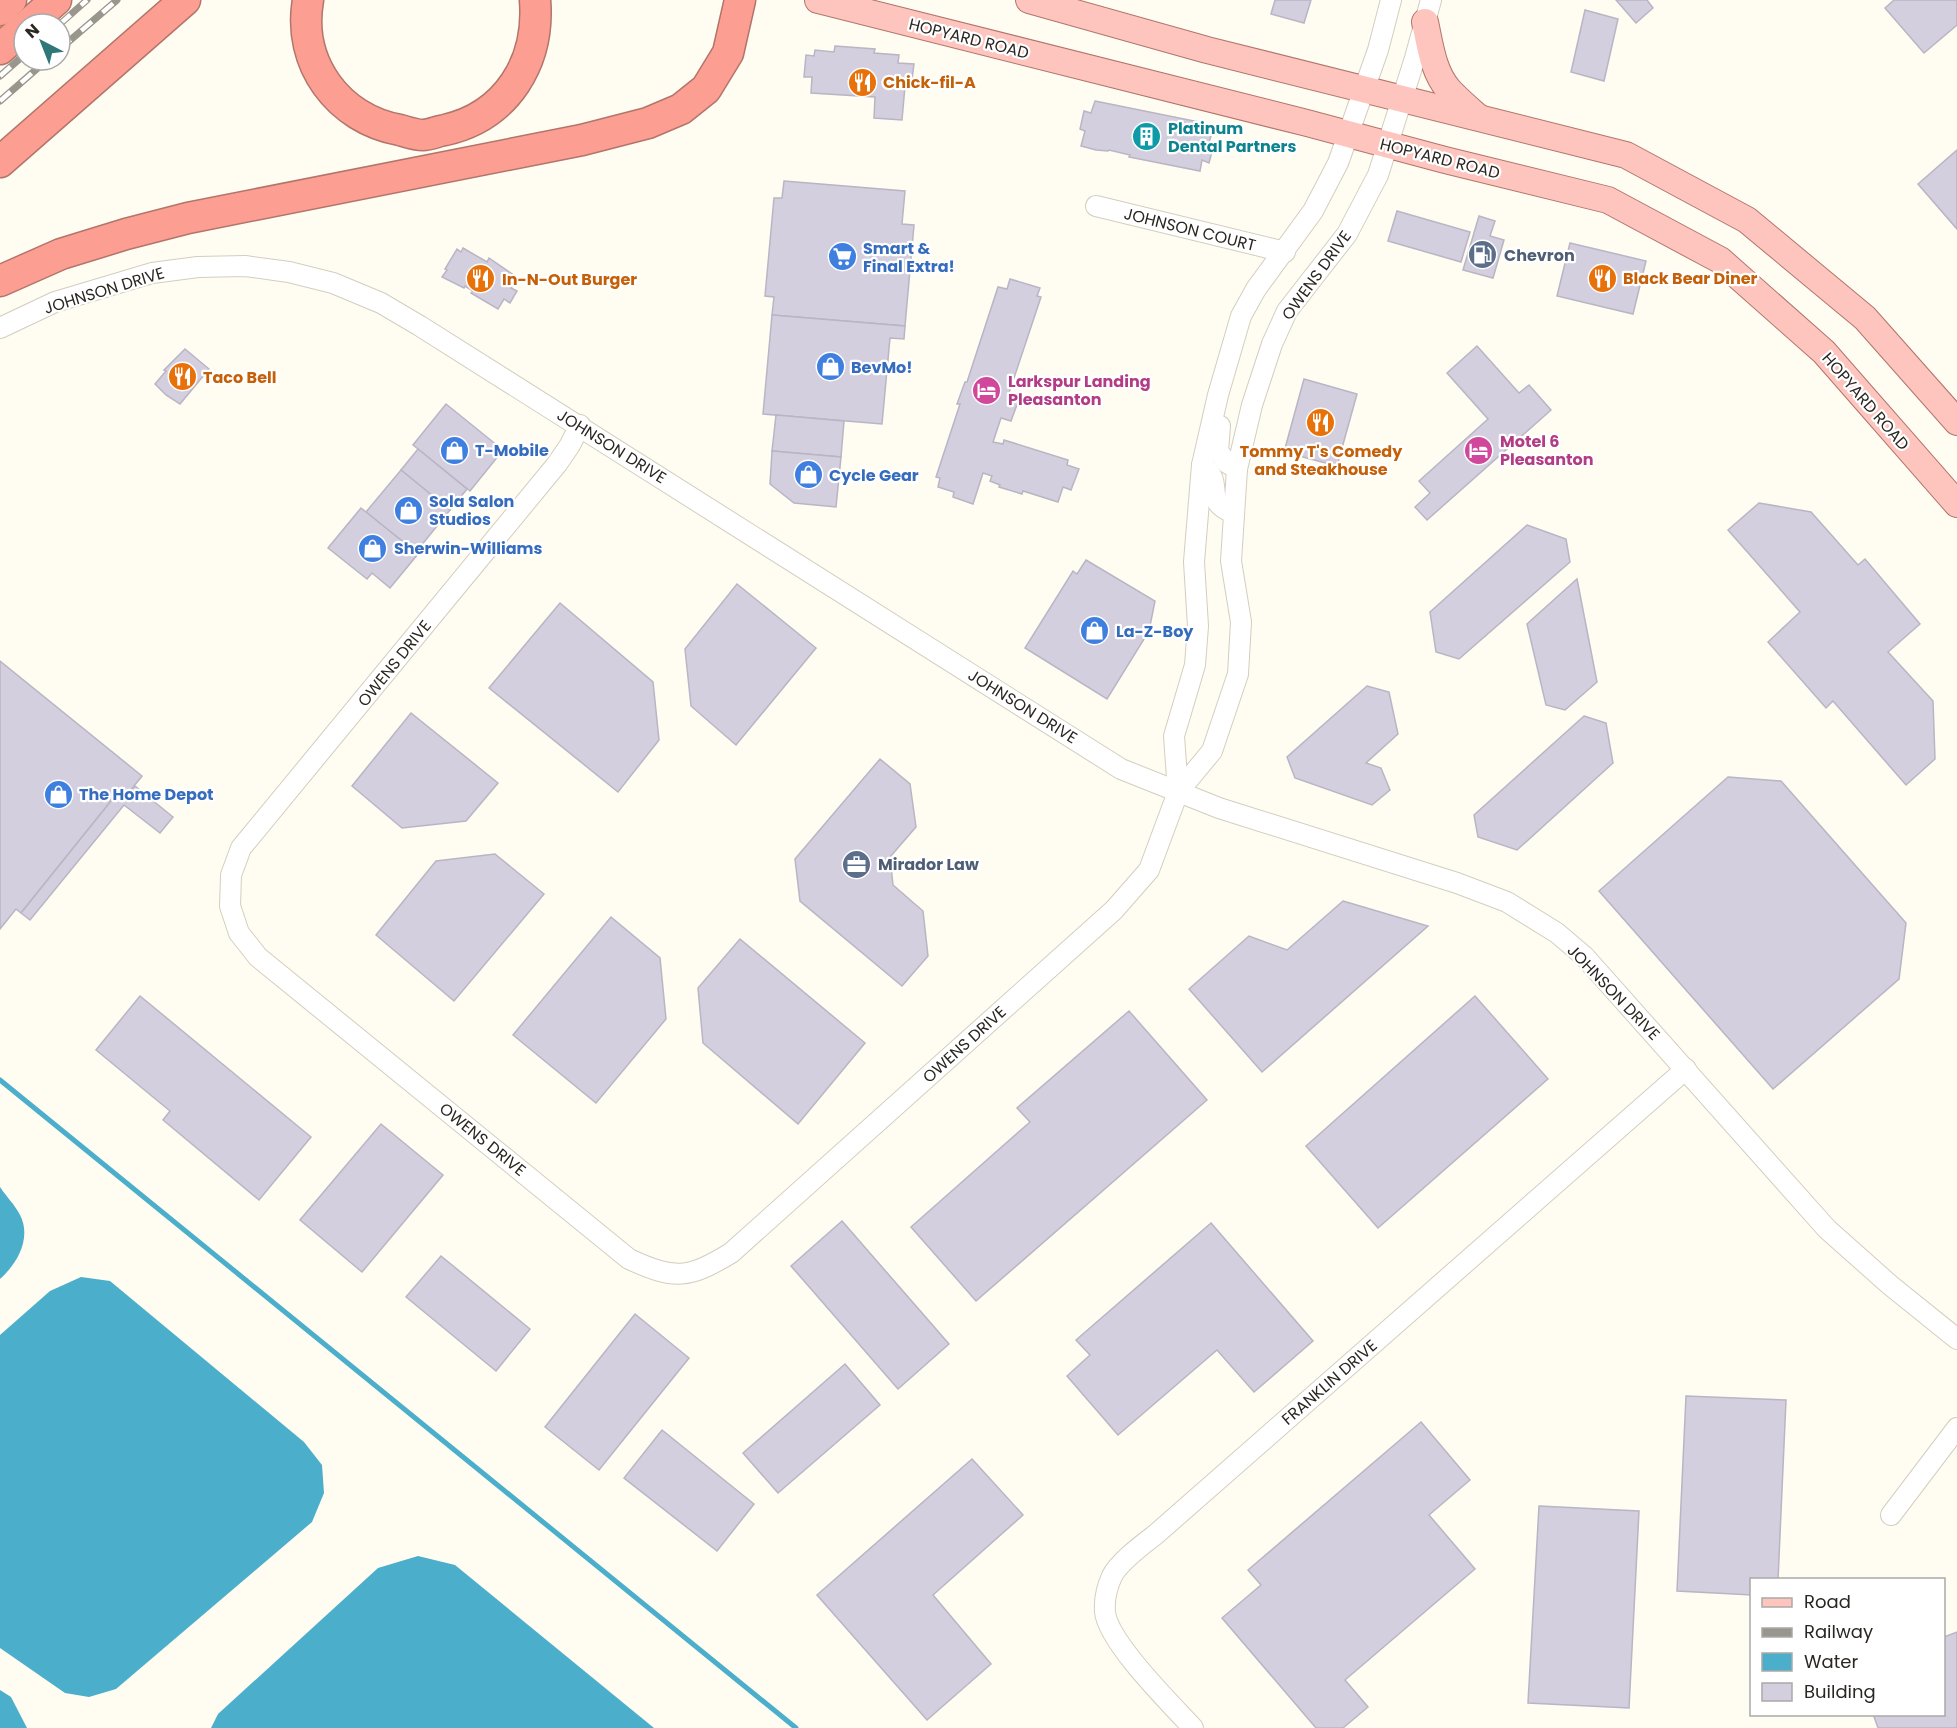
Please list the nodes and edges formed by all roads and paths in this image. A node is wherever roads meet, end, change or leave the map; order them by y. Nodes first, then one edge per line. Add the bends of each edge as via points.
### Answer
1 (11, 0) edge
2 (56, 0) edge
3 (185, 0) edge
4 (308, 0) edge
5 (535, 0) edge
6 (740, 0) edge
7 (818, 0) edge
8 (1029, 0) edge
9 (1391, 0) edge
10 (0, 10) edge
11 (1428, 11) edge
12 (42, 12) edge
13 (12, 38) edge
14 (0, 49) edge
15 (1364, 90) junction
16 (1402, 99) junction
17 (1480, 119) junction
18 (1348, 134) junction
19 (1387, 144) junction
20 (0, 162) edge
21 (1096, 206) dead end
22 (1285, 252) junction
23 (0, 281) edge
24 (0, 328) edge
25 (1214, 411) junction
26 (1957, 422) edge
27 (580, 425) junction
28 (1202, 465) junction
29 (1237, 469) junction
30 (1957, 504) edge
31 (1234, 513) junction
32 (1178, 792) junction
33 (1686, 1069) junction
34 (1957, 1339) edge
35 (1957, 1428) edge
36 (1891, 1515) dead end
37 (1193, 1728) edge

1 - 10 highway
2 - 12 highway
3 - 20 highway
4 - 5 highway via 310,51 325,84 348,108 379,127 423,135 464,125 499,104 523,72 535,34
6 - 23 highway via 728,53 706,89 681,109 648,123 582,140 157,226 62,254
7 - 18 main road, HOPYARD ROAD
8 - 15 main road
9 - 15 street, OWENS DRIVE
11 - 16 street, OWENS DRIVE
11 - 17 main road via 1434,63 1440,76
13 - 14 highway
15 - 16 main road
15 - 18 street, OWENS DRIVE
16 - 17 main road
16 - 19 street, OWENS DRIVE
17 - 26 main road via 1626,155 1747,220 1865,318
18 - 19 main road, HOPYARD ROAD
18 - 22 street, OWENS DRIVE via 1313,211
19 - 29 street, OWENS DRIVE via 1378,175 1347,234 1287,311 1252,405
19 - 30 main road, HOPYARD ROAD via 1608,200 1720,260 1824,352
21 - 22 street, JOHNSON COURT
22 - 25 street, OWENS DRIVE via 1241,316
24 - 27 street, JOHNSON DRIVE via 55,302 152,273 245,266 288,272 333,283 381,303
25 - 28 street, OWENS DRIVE
25 - 29 street via 1219,420 1218,451
27 - 32 street, JOHNSON DRIVE via 1121,769
27 - 32 street, OWENS DRIVE via 557,464 241,849 231,875 230,906 239,933 258,957 629,1259 656,1271 681,1275 708,1267 732,1253 1114,910 1149,870
28 - 31 street via 1214,480 1218,505
28 - 32 street, OWENS DRIVE via 1194,562 1198,626 1195,665 1174,736
29 - 31 street, OWENS DRIVE
31 - 32 street, OWENS DRIVE via 1231,561 1241,622 1238,674 1212,751
32 - 33 street, JOHNSON DRIVE via 1507,902 1557,933 1584,956
33 - 34 street, JOHNSON DRIVE via 1827,1229
33 - 37 street, FRANKLIN DRIVE via 1113,1574 1105,1596 1105,1614 1111,1629 1120,1645
35 - 36 street

